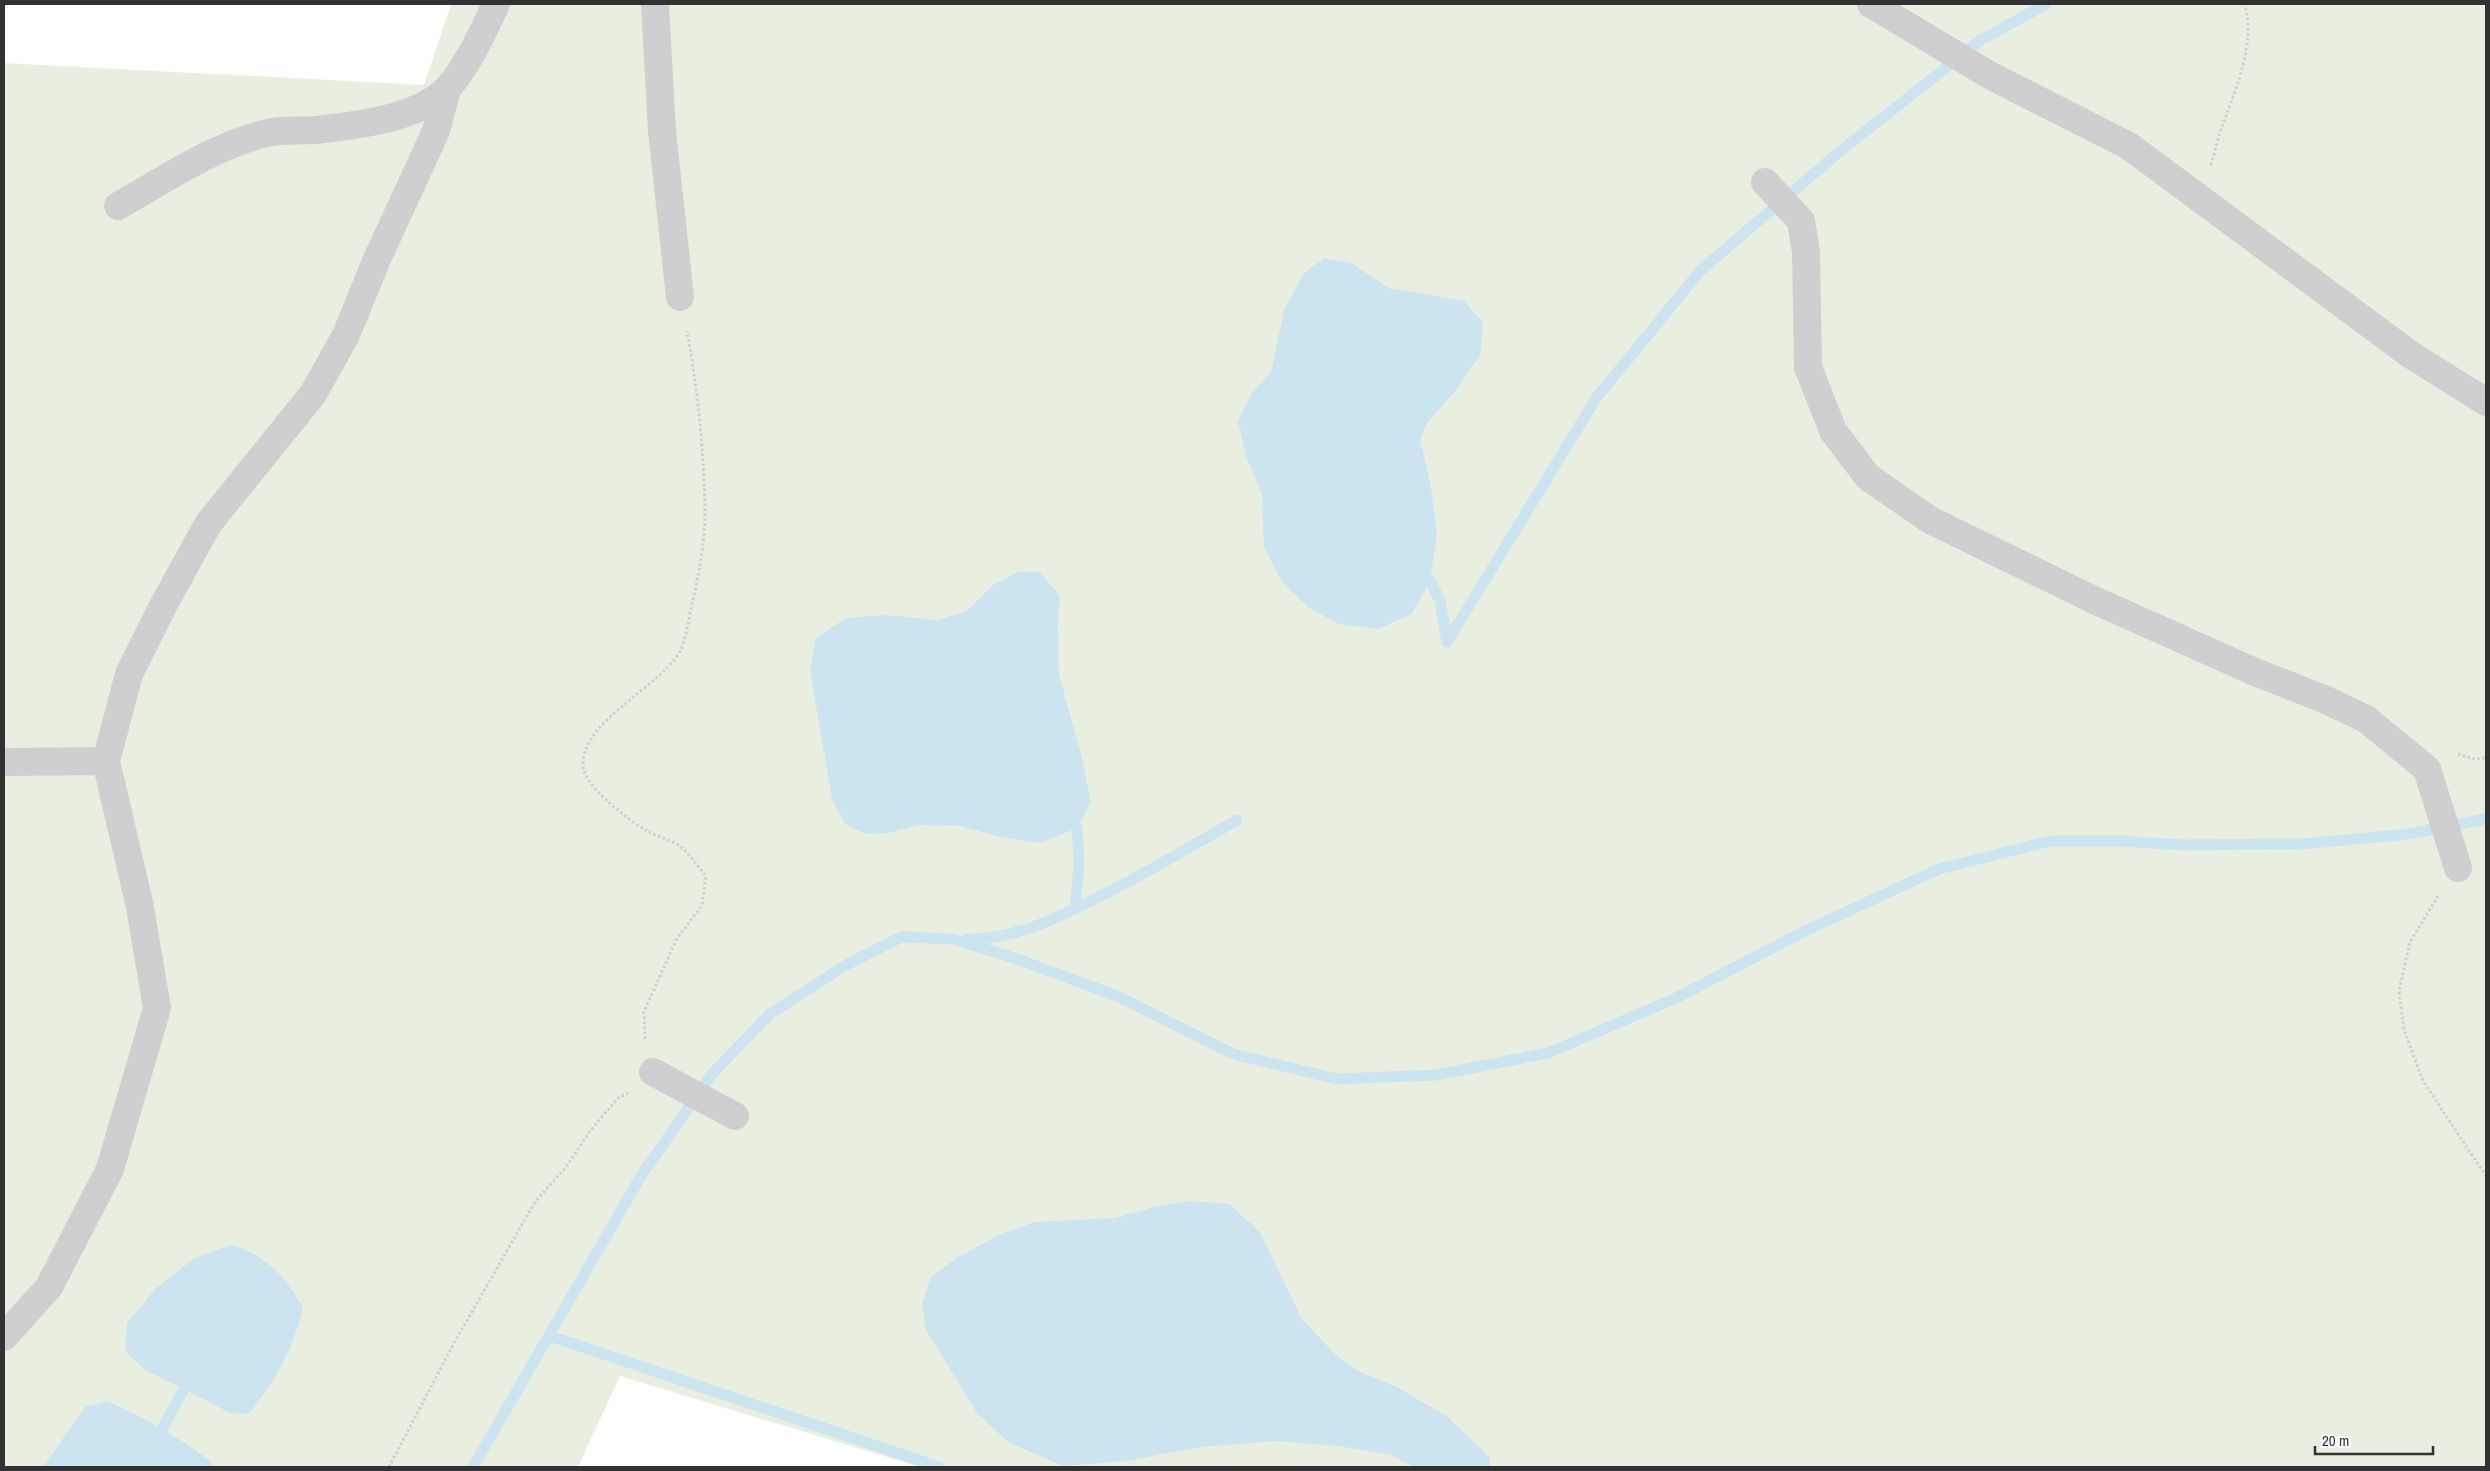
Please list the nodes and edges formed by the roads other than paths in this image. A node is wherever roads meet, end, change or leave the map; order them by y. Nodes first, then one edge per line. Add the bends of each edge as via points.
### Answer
1 (496, 4) edge
2 (654, 4) edge
3 (1871, 4) edge
4 (447, 89) junction
5 (1765, 182) dead end
6 (118, 206) dead end
7 (680, 297) road end
8 (2486, 402) edge
9 (106, 761) junction
10 (4, 762) edge
11 (2455, 860) road end
12 (664, 1077) road end
13 (728, 1112) dead end
14 (4, 1338) edge

1 - 4 street via 478,43
2 - 7 street via 662,131
3 - 8 street via 1983,71 2129,146 2411,355
4 - 6 street via 416,109 371,124 269,133 221,148
4 - 9 street via 436,131 346,335 312,394 208,524 129,674
5 - 11 street via 1801,221 1806,252 1808,367 1832,431 1868,477 1930,520 2094,600 2366,719 2427,769
9 - 10 street
9 - 14 street via 140,907 156,1008 110,1169 49,1287
12 - 13 street

